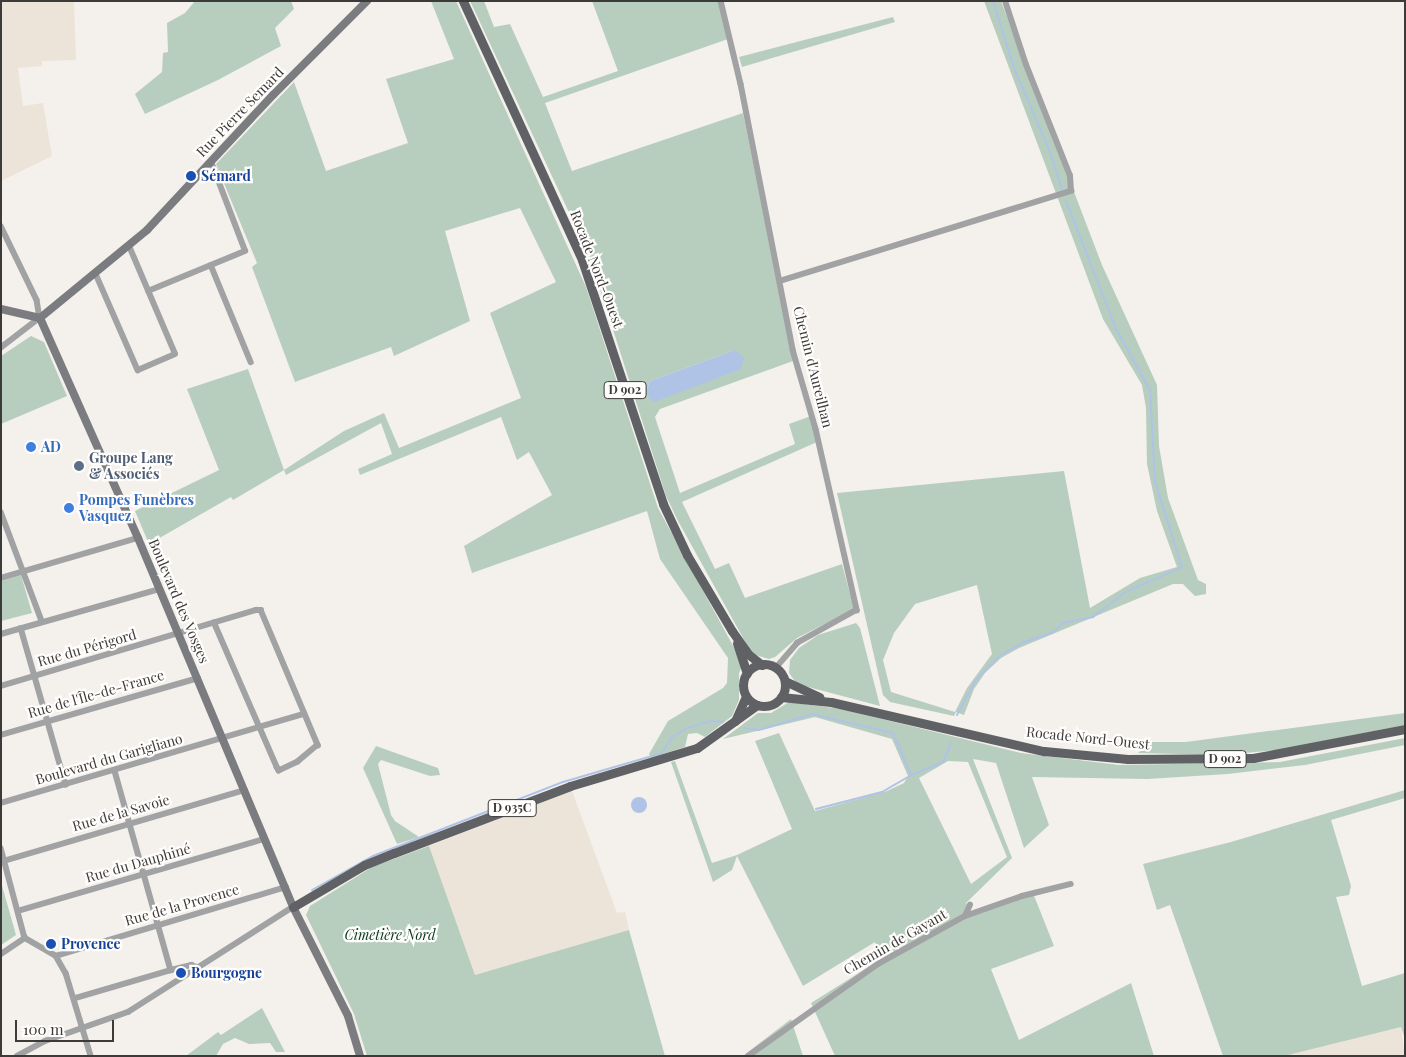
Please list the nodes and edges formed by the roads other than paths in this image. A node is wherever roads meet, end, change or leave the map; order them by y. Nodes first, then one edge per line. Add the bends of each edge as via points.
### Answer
1 (367, 1) edge
2 (463, 1) edge
3 (721, 1) edge
4 (1005, 1) edge
5 (211, 162) junction
6 (1, 226) edge
7 (129, 246) junction
8 (211, 265) junction
9 (96, 274) junction
10 (780, 281) junction
11 (148, 291) junction
12 (1, 309) edge
13 (40, 318) junction
14 (1, 348) edge
15 (251, 362) dead end
16 (1, 512) edge
17 (4, 528) edge
18 (138, 538) junction
19 (24, 571) junction
20 (1, 578) edge
21 (160, 589) junction
22 (42, 622) junction
23 (214, 623) junction
24 (21, 628) junction
25 (732, 631) junction
26 (1, 634) edge
27 (179, 634) junction
28 (762, 665) junction
29 (776, 668) junction
30 (747, 673) junction
31 (34, 676) junction
32 (198, 678) junction
33 (784, 681) junction
34 (1, 686) edge
35 (746, 696) junction
36 (781, 697) junction
37 (831, 702) junction
38 (757, 705) junction
39 (304, 714) junction
40 (48, 722) junction
41 (734, 722) junction
42 (259, 728) junction
43 (1405, 728) edge
44 (1, 735) edge
45 (224, 739) junction
46 (114, 771) junction
47 (66, 785) junction
48 (245, 790) junction
49 (1, 803) edge
50 (129, 824) junction
51 (265, 839) junction
52 (1, 848) edge
53 (4, 860) junction
54 (144, 875) junction
55 (1071, 884) dead end
56 (286, 887) junction
57 (970, 905) dead end
58 (293, 907) junction
59 (18, 911) junction
60 (964, 916) junction
61 (158, 925) junction
62 (24, 938) junction
63 (1, 954) edge
64 (56, 956) junction
65 (200, 968) junction
66 (171, 970) junction
67 (76, 998) junction
68 (83, 1028) junction
69 (17, 1056) edge
70 (91, 1056) edge
71 (360, 1056) edge
72 (748, 1056) edge

1 - 5 main road, Rue Pierre Semard
2 - 25 main road, Rocade Nord-Ouest / D 902 via 582,260 663,504 687,555
3 - 10 street, Chemin d'Aureilhan
4 - 10 street via 1026,65 1070,176 1071,191
5 - 7 main road, Rue Pierre Semard
5 - 8 street via 245,251
6 - 13 street, Boulevard des Vosges via 37,300
7 - 9 main road, Rue Pierre Semard
7 - 11 street
8 - 11 street
8 - 15 street
9 - 11 street via 138,370 175,354
9 - 13 main road, Rue Pierre Semard
10 - 29 street, Chemin d'Aureilhan via 793,350 816,428 857,610 798,643
12 - 13 main road
13 - 14 street
13 - 18 main road, Boulevard des Vosges
16 - 17 street
17 - 19 street
18 - 19 street
18 - 21 main road, Boulevard des Vosges
19 - 20 street
19 - 22 street
21 - 22 street
21 - 27 main road, Boulevard des Vosges
22 - 24 street
23 - 27 street, Rue du Périgord
23 - 39 street, Rue du Périgord via 261,610
23 - 42 street
24 - 26 street
24 - 31 street
25 - 28 main road, Rocade Nord-Ouest / D 902 via 748,654
25 - 30 main road, Rocade Nord-Ouest / D 902
27 - 31 street, Rue du Périgord
27 - 32 main road, Boulevard des Vosges
28 - 29 main road
28 - 30 main road
29 - 33 main road
30 - 35 main road via 743,684
31 - 34 street, Rue du Périgord
31 - 40 street
32 - 40 street, Rue de l'Île-de-France
32 - 45 main road, Boulevard des Vosges
33 - 36 main road
33 - 37 main road, Rocade Nord-Ouest / D 902
35 - 38 main road
35 - 41 main road
36 - 37 main road, Rocade Nord-Ouest / D 902
36 - 38 main road via 771,705
37 - 43 main road, Rocade Nord-Ouest / D 902 via 1044,751 1128,759 1253,758
38 - 41 main road, D 935C
39 - 42 street, Boulevard du Garigliano
39 - 42 street via 318,747 279,771
40 - 44 street, Rue de l'Île-de-France
40 - 47 street
41 - 58 main road, D 935C via 697,748 570,786 364,865
42 - 45 street, Boulevard du Garigliano
45 - 46 street, Boulevard du Garigliano
45 - 48 main road, Boulevard des Vosges
46 - 47 street, Boulevard du Garigliano
46 - 50 street
47 - 49 street, Boulevard du Garigliano
48 - 50 street, Rue de la Savoie
48 - 51 main road, Boulevard des Vosges
50 - 53 street, Rue de la Savoie
50 - 54 street
51 - 54 street, Rue du Dauphiné
51 - 56 main road, Boulevard des Vosges
52 - 53 street
53 - 59 street
54 - 59 street, Rue du Dauphiné
54 - 61 street
55 - 60 street, Chemin de Gayant via 1022,896
56 - 58 main road, Boulevard des Vosges
56 - 61 street, Rue de la Provence
57 - 60 street
58 - 65 street
58 - 71 main road, Boulevard des Vosges via 348,1016
59 - 62 street
60 - 72 street, Chemin de Gayant via 878,964
61 - 64 street, Rue de la Provence
61 - 66 street
62 - 63 street
62 - 64 street
64 - 67 street
65 - 66 street via 191,965
65 - 68 street via 128,1012
66 - 67 street
67 - 68 street
68 - 69 street via 45,1041
68 - 70 street

